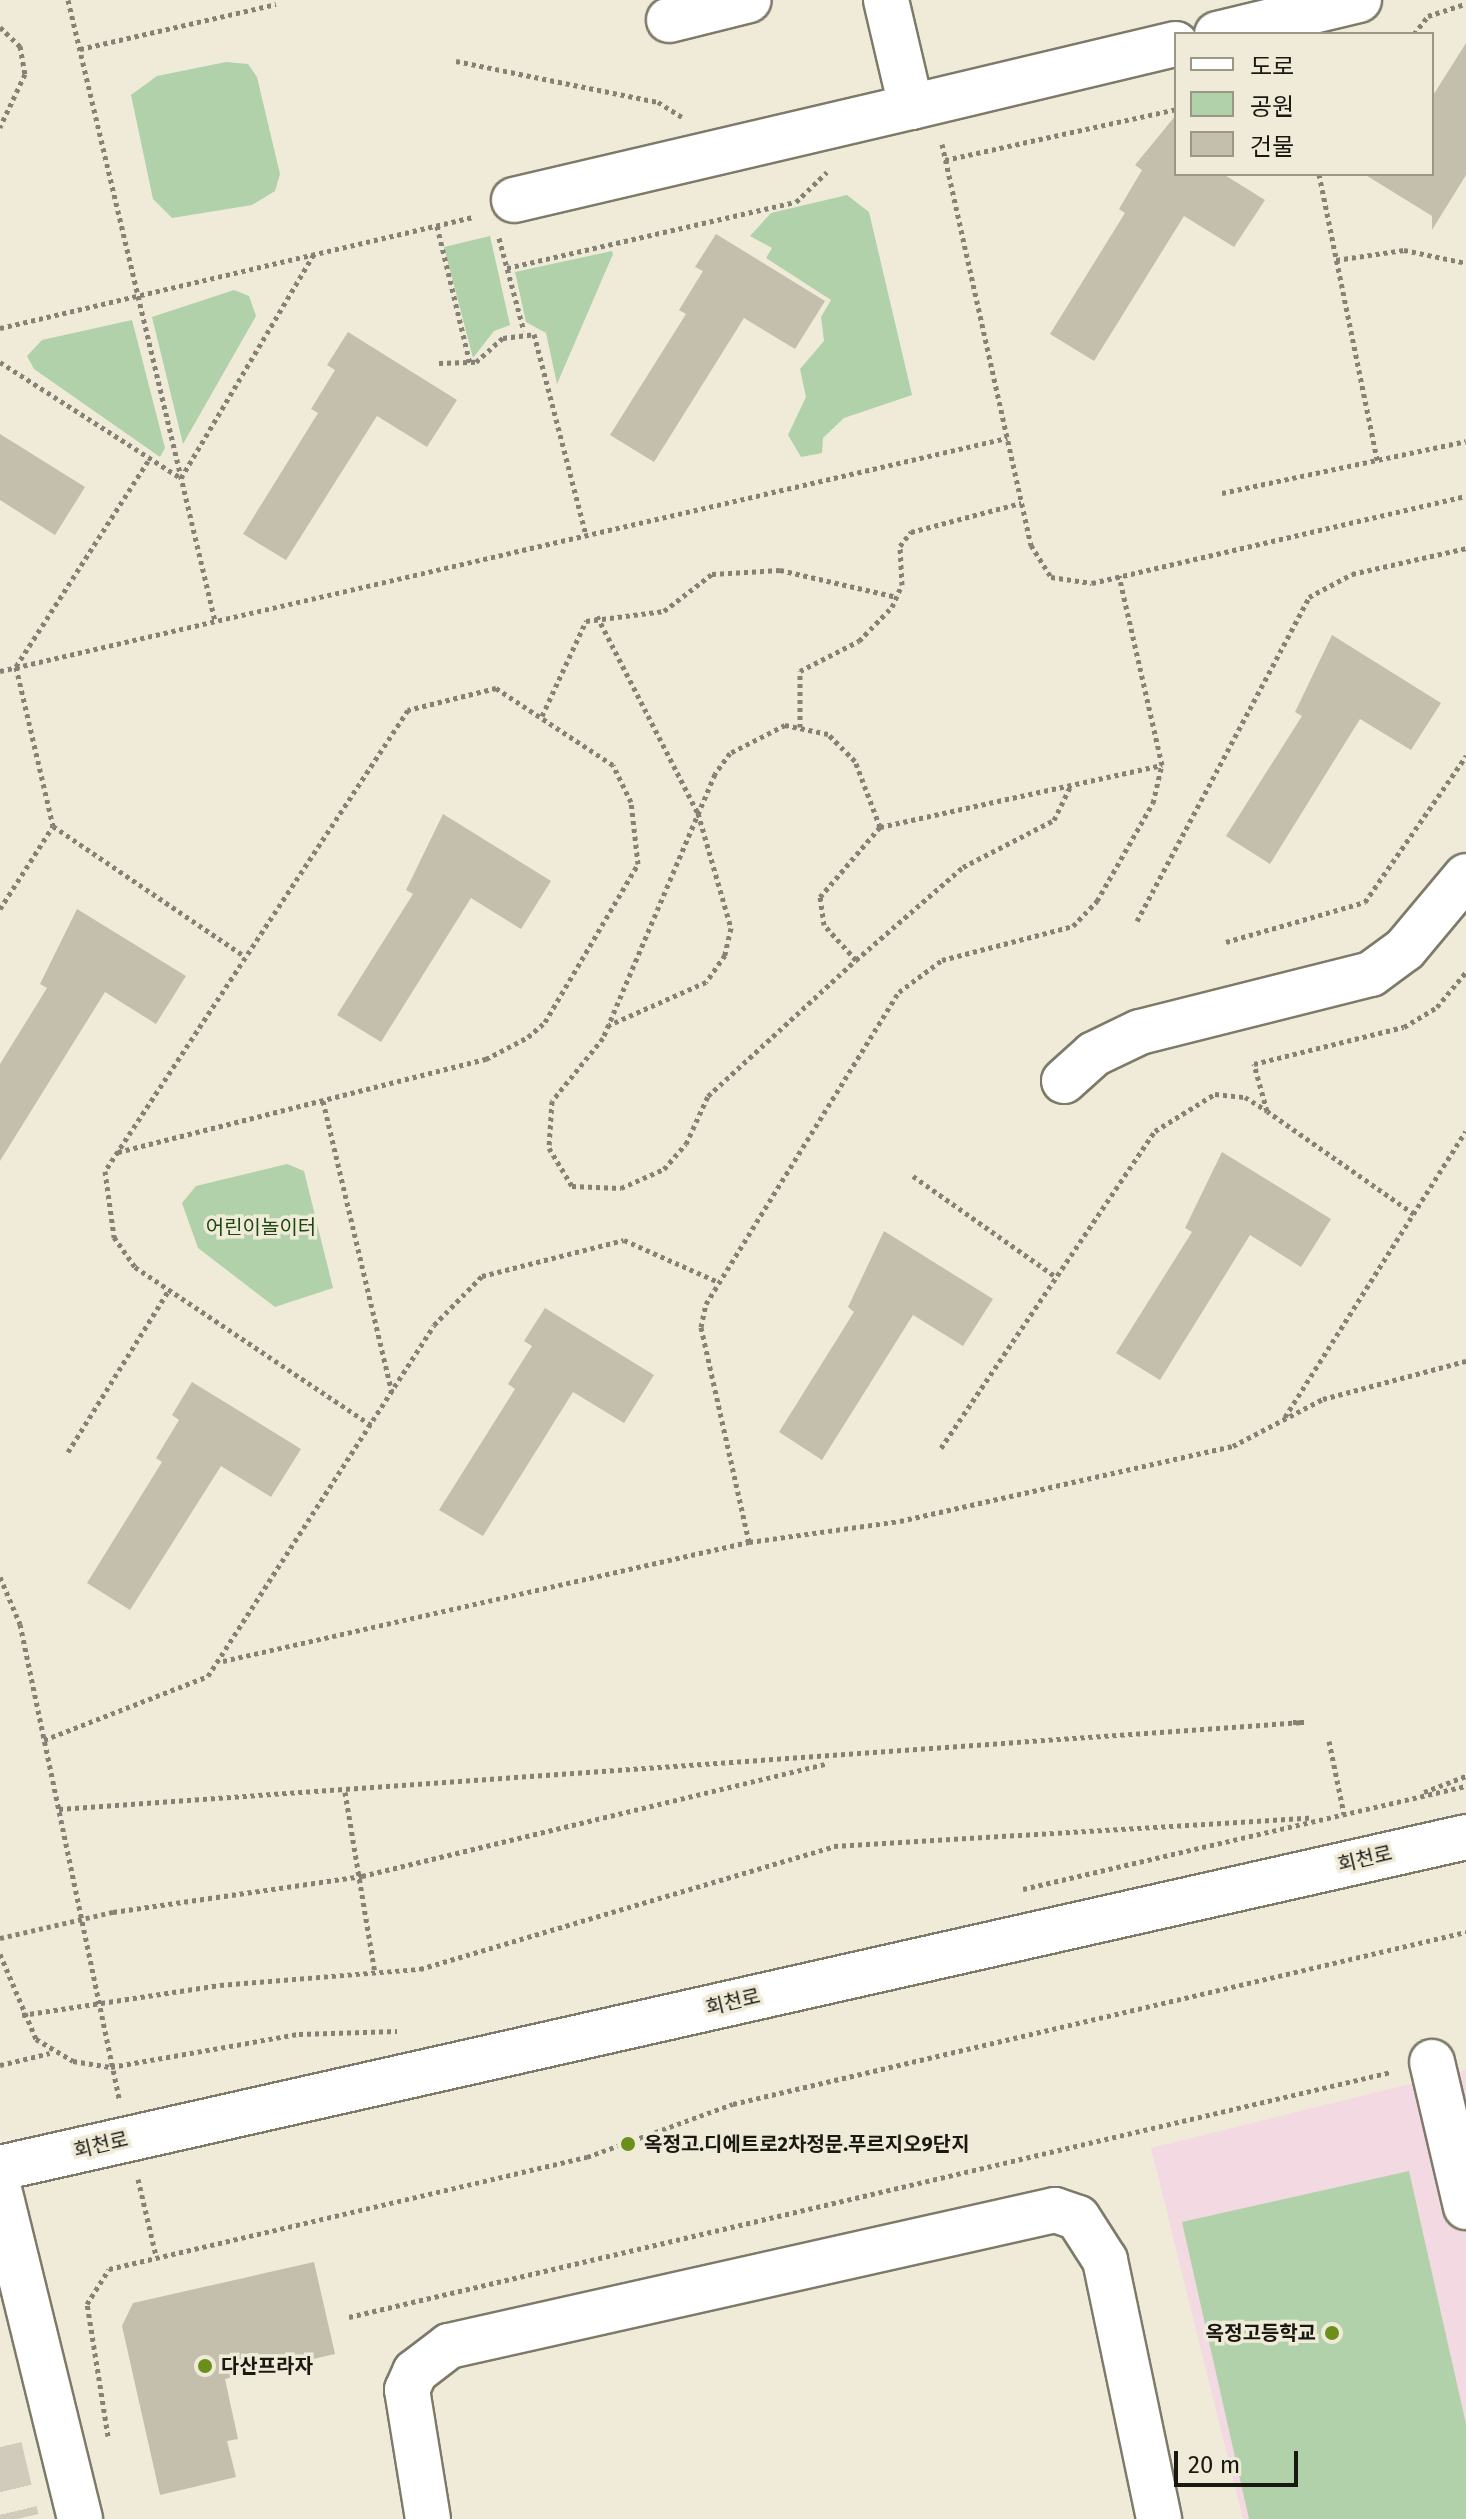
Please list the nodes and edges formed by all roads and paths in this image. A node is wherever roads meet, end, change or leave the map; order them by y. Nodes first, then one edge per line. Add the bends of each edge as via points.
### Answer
1 (68, 0) edge
2 (749, 0) edge
3 (886, 0) edge
4 (1359, 0) edge
5 (276, 4) dead end
6 (1466, 4) edge
7 (669, 20) dead end
8 (0, 27) edge
9 (1225, 32) edge
10 (1416, 32) edge
11 (1174, 45) edge
12 (80, 49) junction
13 (456, 61) dead end
14 (1174, 109) edge
15 (925, 121) junction
16 (697, 123) dead end
17 (0, 127) edge
18 (945, 160) junction
19 (1319, 176) edge
20 (796, 202) dead end
21 (499, 214) junction
22 (437, 226) junction
23 (314, 254) junction
24 (1336, 260) junction
25 (1466, 263) edge
26 (507, 268) junction
27 (138, 295) junction
28 (0, 328) edge
29 (524, 331) junction
30 (0, 362) edge
31 (439, 363) dead end
32 (470, 363) junction
33 (1007, 438) junction
34 (1466, 441) edge
35 (1377, 460) junction
36 (148, 461) junction
37 (181, 478) junction
38 (1222, 493) dead end
39 (1466, 496) edge
40 (1021, 503) junction
41 (586, 535) junction
42 (1466, 548) edge
43 (1119, 576) junction
44 (897, 597) junction
45 (597, 616) junction
46 (215, 621) junction
47 (16, 667) junction
48 (0, 671) edge
49 (542, 716) junction
50 (800, 727) junction
51 (1466, 756) edge
52 (1162, 765) junction
53 (1071, 785) junction
54 (698, 813) junction
55 (53, 826) junction
56 (880, 827) junction
57 (1466, 876) edge
58 (0, 909) edge
59 (1137, 921) dead end
60 (1226, 942) dead end
61 (244, 956) junction
62 (856, 960) junction
63 (1466, 972) edge
64 (608, 1025) junction
65 (1064, 1081) dead end
66 (323, 1101) junction
67 (1267, 1111) junction
68 (1466, 1131) edge
69 (118, 1152) junction
70 (913, 1176) dead end
71 (1414, 1214) junction
72 (1056, 1277) junction
73 (716, 1281) junction
74 (169, 1290) junction
75 (1466, 1361) edge
76 (392, 1392) junction
77 (1284, 1418) junction
78 (371, 1425) junction
79 (941, 1448) dead end
80 (68, 1452) dead end
81 (749, 1542) junction
82 (0, 1577) edge
83 (223, 1661) junction
84 (1293, 1722) dead end
85 (44, 1740) junction
86 (1329, 1741) dead end
87 (842, 1760) junction
88 (1466, 1776) edge
89 (1466, 1786) edge
90 (345, 1792) junction
91 (1405, 1800) junction
92 (59, 1809) junction
93 (1344, 1814) junction
94 (1328, 1818) junction
95 (1466, 1837) edge
96 (362, 1876) junction
97 (1005, 1893) dead end
98 (1466, 1932) edge
99 (0, 1938) edge
100 (0, 1954) edge
101 (375, 1973) junction
102 (98, 2003) junction
103 (22, 2015) junction
104 (410, 2031) dead end
105 (50, 2053) junction
106 (1432, 2062) joint
107 (0, 2065) edge
108 (111, 2067) junction
109 (0, 2168) edge
110 (1464, 2191) edge
111 (0, 2193) edge
112 (349, 2317) dead end
113 (110, 2445) dead end
114 (80, 2519) edge
115 (428, 2519) edge
116 (1159, 2519) edge

1 - 12 path
2 - 7 main road
3 - 15 main road
4 - 9 main road
5 - 12 path
6 - 10 path via 1428,16
8 - 17 path via 20,46 25,74
11 - 15 main road
12 - 27 path
13 - 16 path via 658,102
14 - 18 path
15 - 18 path
15 - 21 main road
18 - 33 path
19 - 24 path
20 - 26 path
21 - 22 path
21 - 26 path
22 - 23 path
22 - 32 path
23 - 27 path
23 - 37 path
24 - 25 path via 1404,250
24 - 35 path
26 - 29 path
27 - 28 path
27 - 37 path
29 - 32 path
29 - 41 path via 538,340
30 - 36 path
31 - 32 path
33 - 40 path
33 - 41 path
34 - 35 path
35 - 38 path
36 - 37 path
36 - 47 path
37 - 46 path
39 - 43 path
40 - 43 path via 1031,545 1051,577 1092,583
40 - 44 path via 911,532 900,546
41 - 46 path
42 - 59 path via 1352,574 1309,597
43 - 52 path
44 - 45 path via 780,570 743,570 695,583 664,611
44 - 50 path via 859,641 800,671
45 - 49 path via 578,631
45 - 54 path
46 - 47 path
47 - 48 path
47 - 55 path
49 - 61 path via 496,688 408,710
49 - 66 path via 613,765 640,836 627,888 545,1022 528,1037 486,1059
50 - 54 path via 768,728 730,753
50 - 56 path via 844,746
51 - 60 path via 1365,902
52 - 53 path
52 - 73 path via 1153,803 1088,915 1053,935 942,960 899,992
53 - 56 path
53 - 62 path via 1054,820 963,867
54 - 64 path
54 - 64 path via 730,917 725,955 706,982
55 - 58 path
55 - 61 path
56 - 62 path via 820,897 824,925
57 - 65 main road via 1405,949 1371,974 1140,1032 1094,1054
61 - 69 path
62 - 64 path via 708,1096 686,1144 664,1169 621,1188 572,1186 557,1171 547,1121 552,1101 588,1065
63 - 67 path via 1437,1007 1404,1027 1254,1064
66 - 69 path
66 - 76 path
67 - 71 path
67 - 72 path via 1230,1093 1176,1113 1155,1131
68 - 71 path
69 - 74 path via 105,1171 104,1191 114,1237 135,1267
70 - 72 path
71 - 77 path
72 - 79 path
73 - 76 path via 624,1240 482,1276 434,1325
73 - 81 path via 701,1327
74 - 78 path
74 - 80 path
75 - 77 path via 1375,1383
76 - 78 path
77 - 81 path via 1233,1446 900,1521
78 - 83 path
81 - 83 path
82 - 85 path via 20,1624
83 - 85 path via 190,1687
84 - 87 path via 1304,1722
85 - 92 path
86 - 93 path
87 - 90 path
87 - 96 path
88 - 91 path
89 - 91 path
90 - 92 path
90 - 96 path
91 - 93 path
92 - 102 path
93 - 94 path
94 - 97 path
94 - 101 path via 834,1846 451,1961
95 - 109 main road, 회천로
96 - 99 path, bridge via 113,1912
96 - 101 path
98 - 113 path via 733,2104 587,2157 109,2269 87,2304 87,2332
100 - 103 path
101 - 102 path
102 - 103 path
102 - 108 path
103 - 105 path
104 - 108 path via 299,2034
105 - 107 path
105 - 108 path
106 - 110 main road
106 - 112 path
111 - 114 main road
115 - 116 main road via 405,2415 407,2390 415,2372 449,2346 1055,2210 1078,2218 1105,2260

